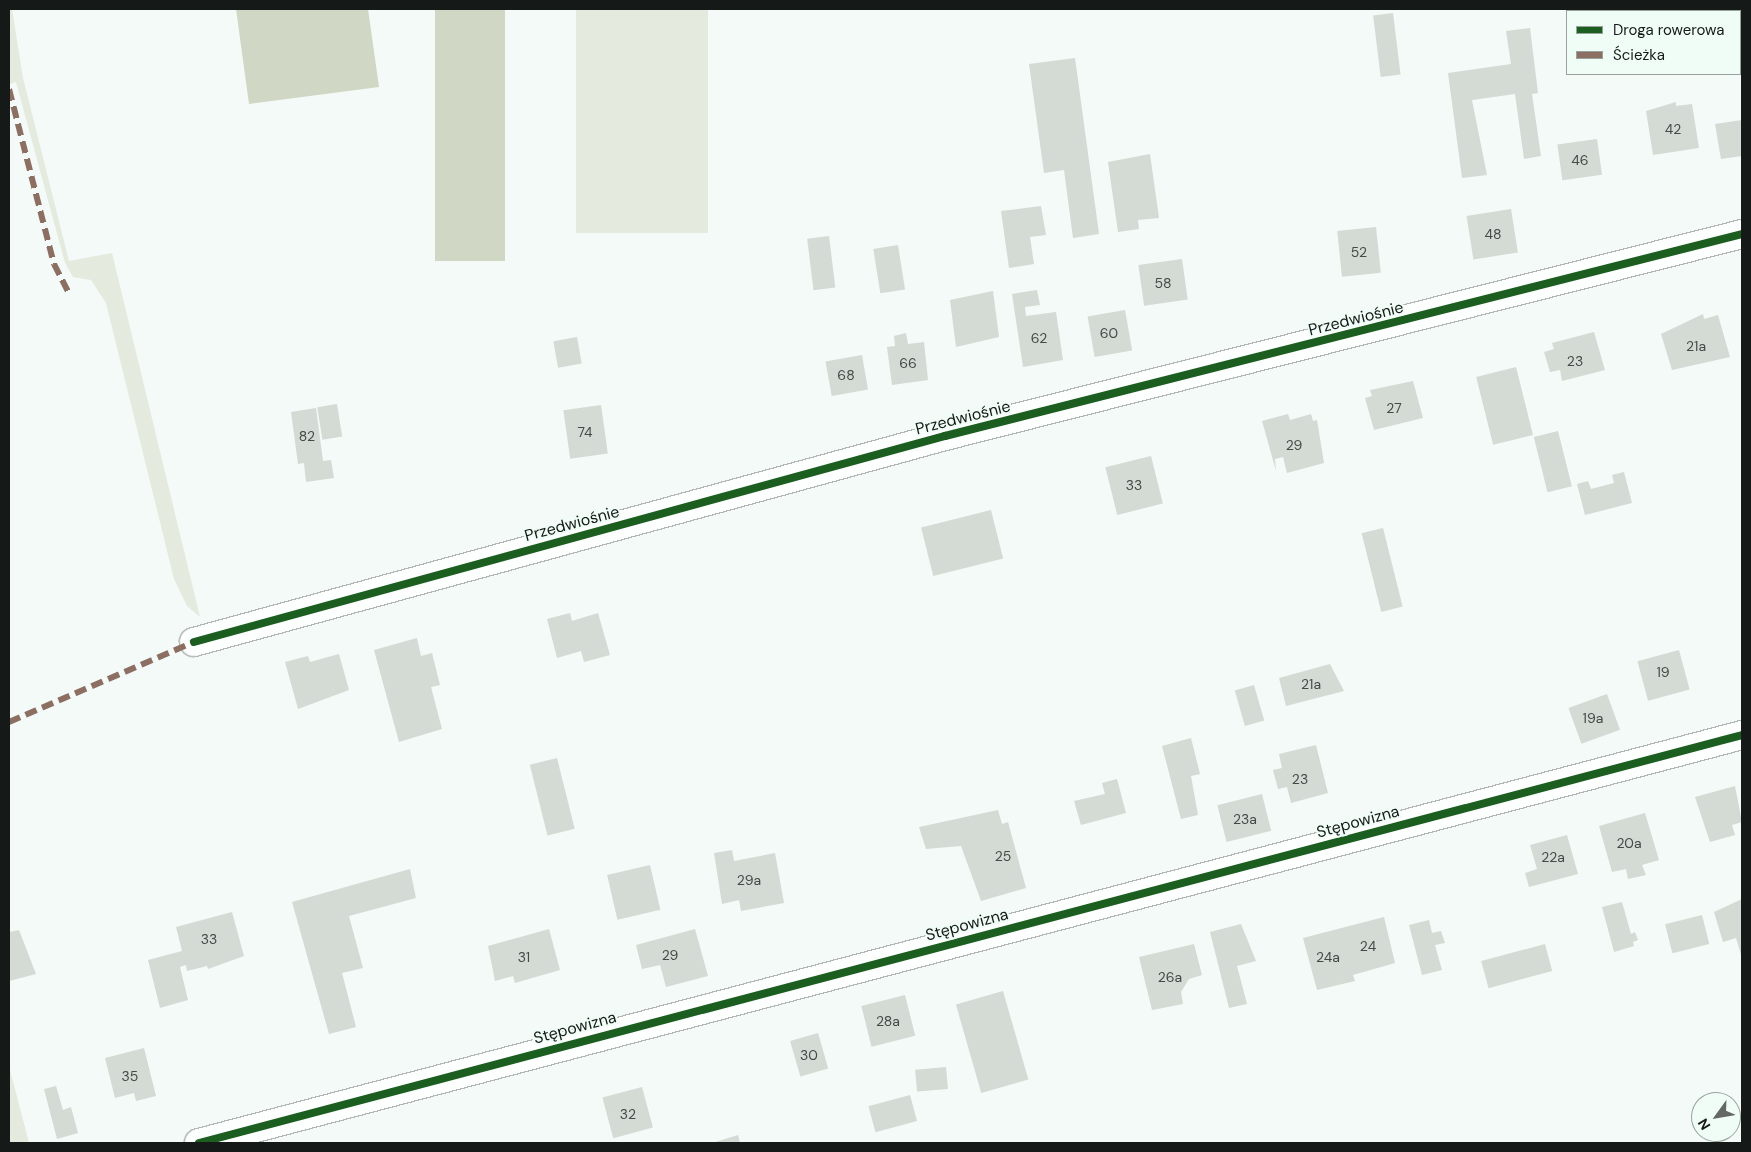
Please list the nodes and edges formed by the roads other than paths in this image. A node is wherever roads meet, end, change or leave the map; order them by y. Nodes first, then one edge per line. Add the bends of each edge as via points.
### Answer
1 (1742, 234) edge
2 (194, 642) dead end
3 (1742, 735) edge
4 (199, 1143) edge

1 - 2 street, Przedwiośnie via 945,436
3 - 4 street, Stępowizna

